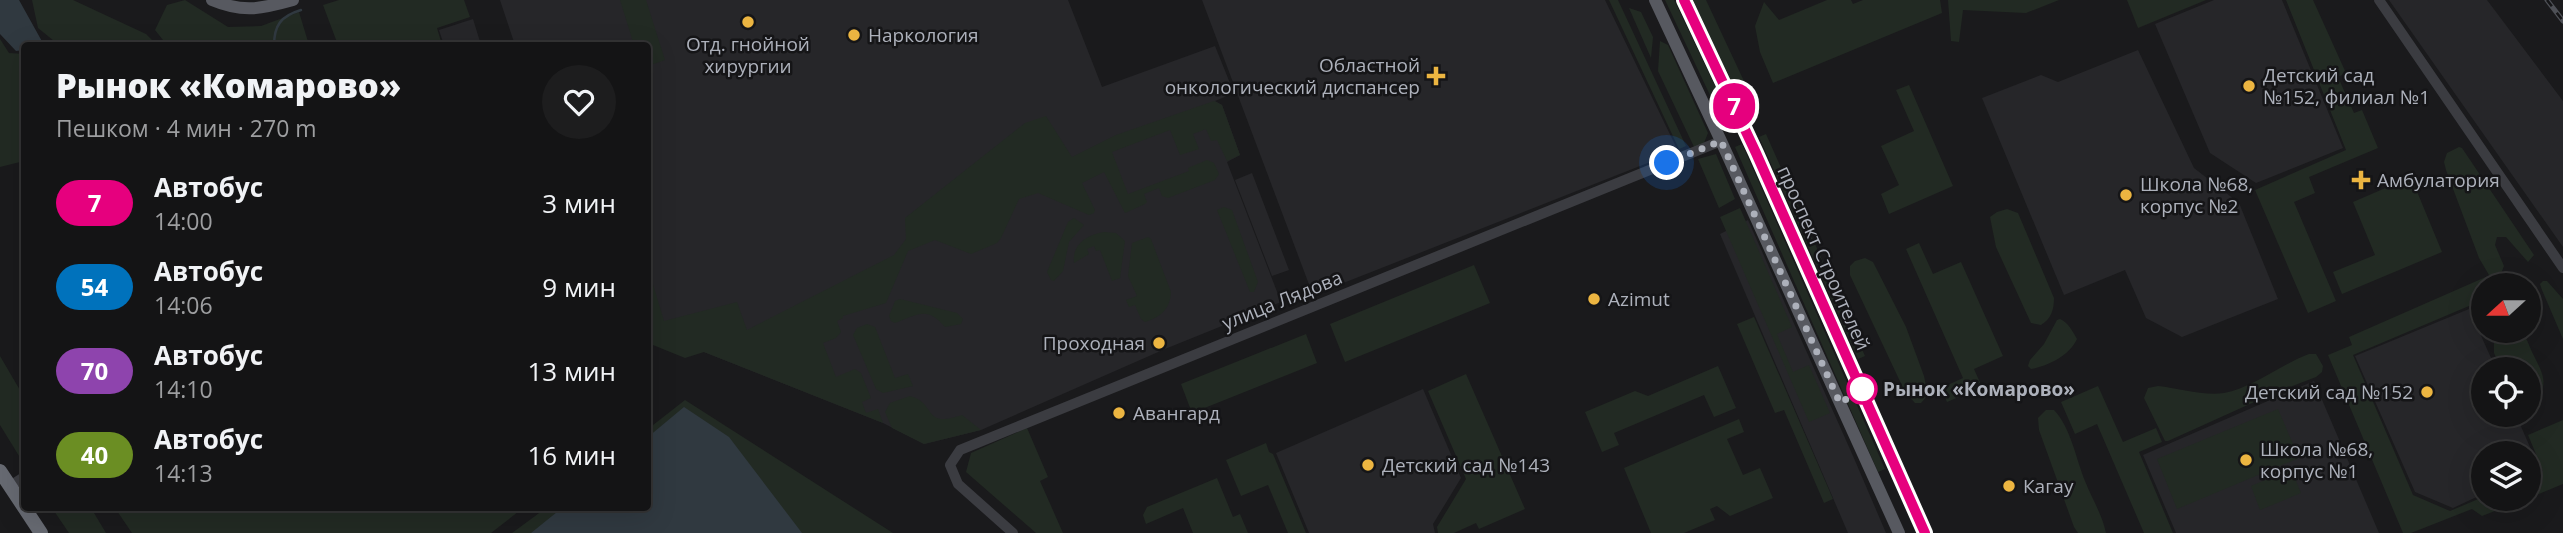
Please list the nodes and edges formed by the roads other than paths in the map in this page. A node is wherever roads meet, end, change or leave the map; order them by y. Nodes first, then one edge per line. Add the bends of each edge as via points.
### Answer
1 (212, 0) edge
2 (293, 0) edge
3 (1655, 0) edge
4 (1684, 0) edge
5 (2379, 0) edge
6 (1721, 141) junction
7 (2563, 268) edge
8 (0, 471) edge
9 (21, 479) edge
10 (5, 487) edge
11 (21, 507) edge
12 (24, 511) edge
13 (29, 533) edge
14 (41, 533) edge
15 (1013, 533) edge
16 (1899, 533) edge
17 (1925, 533) edge

1 - 2 main road via 230,8 258,10
3 - 6 main road
4 - 17 main road, проспект Строителей
5 - 7 street
6 - 15 street, улица Лядова via 960,450 950,465 958,484
6 - 16 main road
8 - 10 highway
9 - 10 street
10 - 11 highway
10 - 13 highway
12 - 14 highway

